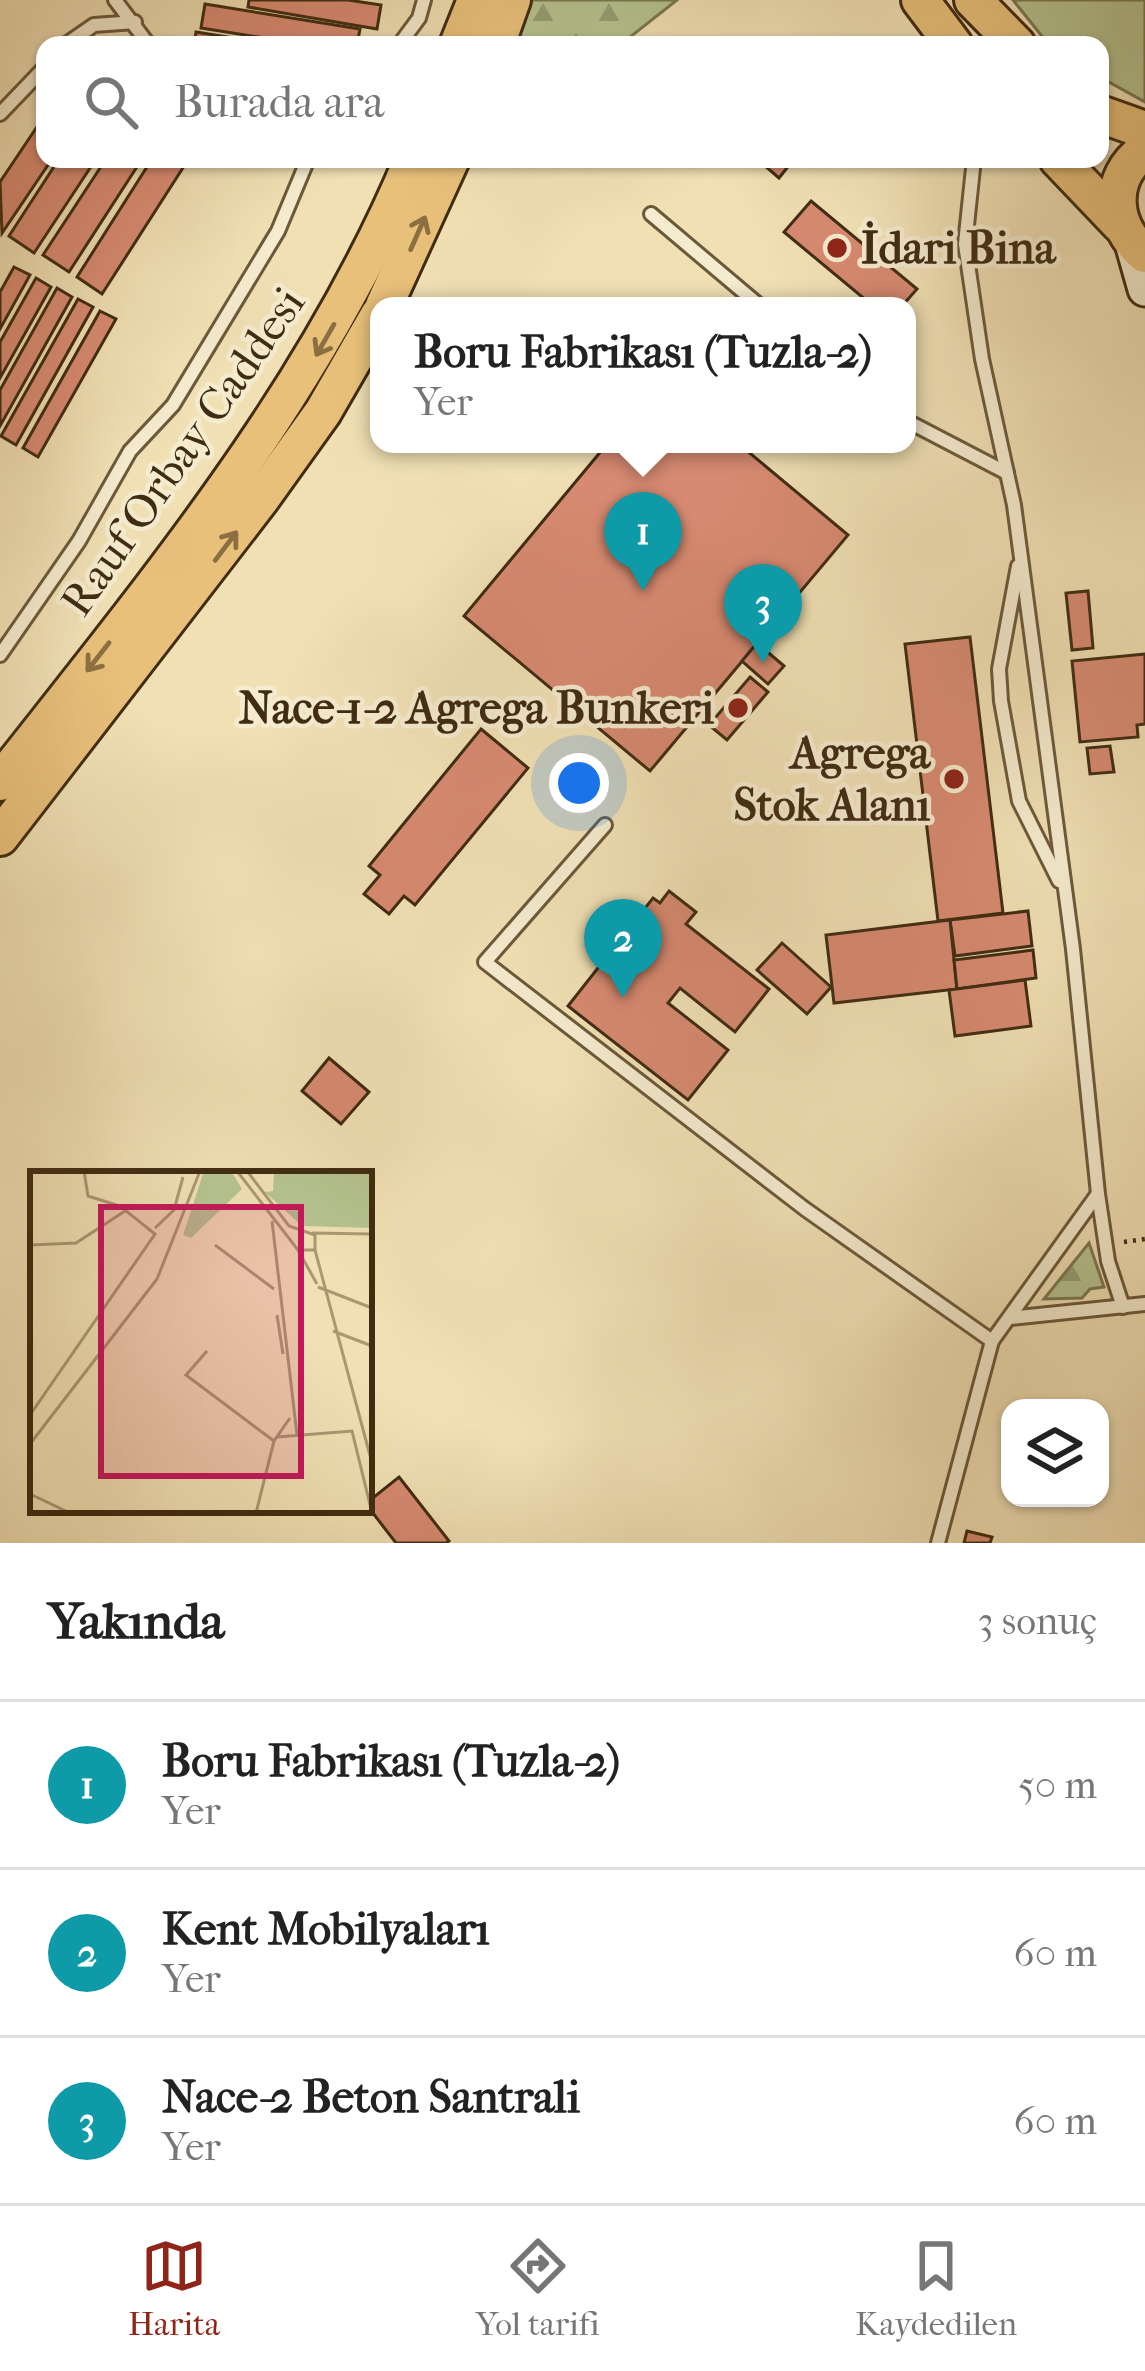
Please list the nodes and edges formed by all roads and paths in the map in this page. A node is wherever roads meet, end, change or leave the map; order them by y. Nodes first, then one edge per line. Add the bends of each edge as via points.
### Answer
1 (115, 0) edge
2 (424, 0) edge
3 (476, 0) edge
4 (512, 0) edge
5 (920, 0) edge
6 (973, 0) edge
7 (135, 22) junction
8 (79, 36) edge
9 (144, 36) edge
10 (406, 36) edge
11 (462, 36) edge
12 (499, 36) edge
13 (947, 36) edge
14 (1008, 36) edge
15 (36, 76) edge
16 (0, 114) edge
17 (1109, 117) edge
18 (1145, 130) edge
19 (1145, 150) edge
20 (304, 168) edge
21 (408, 168) edge
22 (447, 168) edge
23 (973, 168) edge
24 (1066, 168) edge
25 (651, 214) dead end
26 (1132, 240) edge
27 (1145, 289) edge
28 (387, 297) edge
29 (749, 297) edge
30 (370, 330) edge
31 (916, 426) edge
32 (1007, 473) junction
33 (1021, 550) junction
34 (0, 655) edge
35 (0, 782) edge
36 (605, 825) dead end
37 (0, 837) edge
38 (1065, 892) junction
39 (1098, 1194) junction
40 (1145, 1239) edge
41 (1118, 1243) dead end
42 (1145, 1304) edge
43 (1124, 1307) junction
44 (1010, 1318) junction
45 (992, 1340) junction
46 (938, 1543) edge

1 - 7 lane
2 - 10 lane
3 - 11 main road
4 - 12 main road
5 - 13 main road
6 - 14 main road
7 - 8 lane via 94,26
7 - 9 lane
15 - 16 lane
17 - 18 main road
19 - 26 main road via 1118,187 1116,206
20 - 34 lane via 278,231 173,405 130,451
21 -> 35 main road, Rauf Orbay Caddesi via 349,297 266,434
28 -> 22 main road, Rauf Orbay Caddesi
23 - 32 lane via 965,244
24 - 26 main road
25 - 29 lane
26 - 27 street
37 -> 30 main road, Rauf Orbay Caddesi via 260,500
31 - 32 lane
32 - 33 lane
33 - 38 lane
33 - 38 lane via 999,669 1001,700 1019,801
36 - 45 lane via 485,962 805,1209
38 - 39 lane
39 - 43 lane
39 - 44 lane
40 - 41 path
42 - 43 lane
43 - 44 lane
44 - 45 lane
45 - 46 lane

